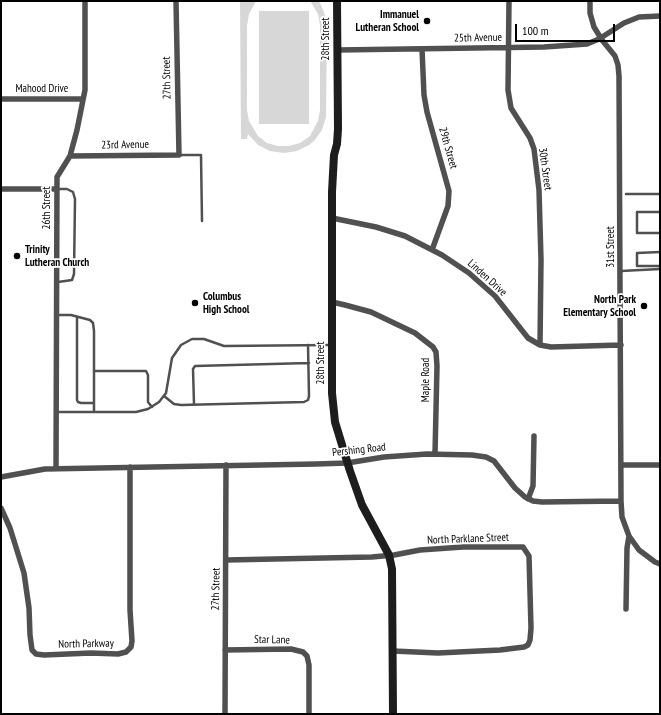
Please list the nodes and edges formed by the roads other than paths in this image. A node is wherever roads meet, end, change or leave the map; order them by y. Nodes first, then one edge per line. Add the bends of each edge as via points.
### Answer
1 (85, 1) edge
2 (176, 1) edge
3 (337, 1) edge
4 (509, 1) edge
5 (590, 1) edge
6 (660, 16) edge
7 (601, 38) junction
8 (508, 48) junction
9 (422, 49) junction
10 (337, 50) junction
11 (1, 99) edge
12 (83, 99) junction
13 (179, 155) junction
14 (70, 156) junction
15 (1, 189) edge
16 (57, 189) junction
17 (626, 194) dead end
18 (660, 194) edge
19 (660, 212) edge
20 (332, 218) junction
21 (202, 221) dead end
22 (660, 233) edge
23 (432, 250) junction
24 (660, 252) edge
25 (660, 268) edge
26 (621, 270) junction
27 (57, 282) junction
28 (332, 302) junction
29 (57, 315) junction
30 (77, 317) junction
31 (308, 345) junction
32 (333, 345) junction
33 (540, 345) junction
34 (621, 345) junction
35 (309, 363) junction
36 (94, 371) junction
37 (164, 396) junction
38 (94, 403) junction
39 (194, 404) junction
40 (152, 407) junction
41 (56, 412) junction
42 (94, 412) junction
43 (534, 436) dead end
44 (435, 454) junction
45 (347, 463) junction
46 (226, 465) junction
47 (621, 465) junction
48 (660, 466) edge
49 (130, 467) junction
50 (56, 469) junction
51 (1, 477) edge
52 (528, 498) junction
53 (621, 501) junction
54 (1, 508) edge
55 (629, 536) junction
56 (389, 556) junction
57 (226, 560) junction
58 (660, 564) edge
59 (626, 609) dead end
60 (225, 650) junction
61 (393, 651) junction
62 (225, 714) edge
63 (309, 714) edge
64 (393, 714) edge

1 - 12 street, 26th Street via 86,59
2 - 13 street, 27th Street
3 - 10 street, 28th Street
4 - 8 street, 30th Street
5 - 7 street, 31st Street via 594,27
6 - 7 street, 25th Avenue via 639,17 624,23
7 - 8 street, 25th Avenue via 587,44
7 - 26 street, 31st Street via 615,56 618,65
8 - 9 street, 25th Avenue
8 - 33 street, 30th Street via 508,90 511,108 530,138 539,190
9 - 10 street, 25th Avenue
9 - 23 street, 29th Street via 427,112 449,191 448,206
10 - 20 street, 28th Street via 338,129 334,155
11 - 12 street, Mahood Drive
12 - 14 street, 26th Street
13 - 14 street, 23rd Avenue
13 - 21 lane via 201,155
14 - 16 street, 26th Street via 57,177
15 - 16 street
16 - 27 street, 26th Street
16 - 27 lane via 67,188 73,192 75,199 74,274 72,280
17 - 18 lane
19 - 22 lane via 637,212 637,232
20 - 23 street, Linden Drive via 405,236
20 - 28 street, 28th Street
23 - 33 street, Linden Drive via 469,273 495,296 528,338
24 - 25 lane via 637,253 637,266
25 - 26 lane
26 - 34 street, 31st Street
27 - 29 street, 26th Street
28 - 32 street, 28th Street
28 - 44 street, Maple Road via 371,312 415,333 433,347 436,352
29 - 30 lane
29 - 41 street, 26th Street
30 - 36 lane via 93,323
30 - 38 lane via 77,400 81,403
31 - 32 lane
31 - 35 lane
31 - 37 lane via 224,346 204,339 192,339 181,346 172,358
32 - 45 street, 28th Street via 332,393 335,422
33 - 34 street
34 - 47 street, 31st Street
35 - 39 lane via 309,396 304,402
35 - 39 lane via 195,366
36 - 38 lane
36 - 40 lane via 146,371 148,402
37 - 39 lane via 174,404
37 - 40 lane
38 - 42 lane
40 - 42 lane via 136,412
41 - 42 lane
41 - 50 street, 26th Street
43 - 52 street via 533,486
44 - 45 street, Pershing Road via 384,457
44 - 52 street, Pershing Road via 472,455 494,460 515,488
45 - 46 street, Pershing Road
45 - 56 street, 28th Street via 362,505
46 - 49 street, Pershing Road
46 - 57 street, 27th Street
47 - 48 street
47 - 53 street, 31st Street
49 - 50 street, Pershing Road
49 - 54 street, North Parkway via 132,637 131,647 126,652 44,655 36,654 32,650 24,573
50 - 51 street, Pershing Road
52 - 53 street, Pershing Road via 542,502
53 - 55 street via 622,517
55 - 58 street via 639,550
55 - 59 street
56 - 57 street, North Parklane Street
56 - 61 street, 28th Street via 392,569
56 - 61 street, North Parklane Street via 420,550 523,547 530,556 528,645 500,650 438,653
57 - 60 street, 27th Street
60 - 62 street, 27th Street
60 - 63 street, Star Lane via 290,649 303,652 309,665
61 - 64 street, 28th Street

